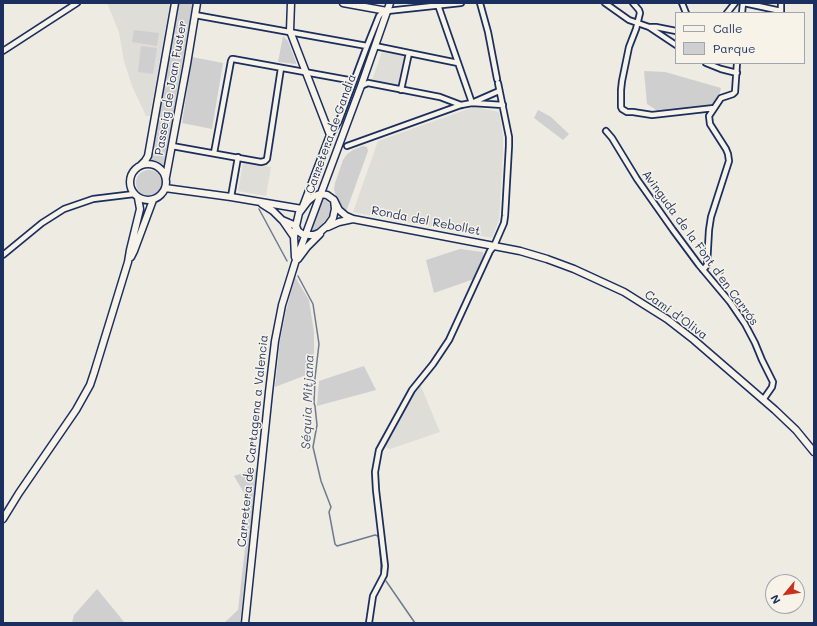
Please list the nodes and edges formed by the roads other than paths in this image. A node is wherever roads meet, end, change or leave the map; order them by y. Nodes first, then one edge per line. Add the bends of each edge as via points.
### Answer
1 (77, 3) edge
2 (175, 3) edge
3 (196, 3) edge
4 (291, 3) edge
5 (343, 3) edge
6 (390, 3) edge
7 (461, 3) edge
8 (480, 3) edge
9 (605, 3) edge
10 (633, 3) edge
11 (743, 3) edge
12 (781, 3) edge
13 (438, 4) edge
14 (734, 4) edge
15 (384, 11) junction
16 (742, 11) edge
17 (728, 12) edge
18 (781, 12) edge
19 (194, 15) junction
20 (638, 24) junction
21 (649, 27) junction
22 (290, 31) junction
23 (675, 31) edge
24 (675, 44) edge
25 (367, 46) junction
26 (375, 46) junction
27 (3, 51) edge
28 (409, 53) junction
29 (458, 62) junction
30 (708, 64) edge
31 (737, 64) edge
32 (281, 68) junction
33 (306, 72) junction
34 (736, 73) junction
35 (354, 81) junction
36 (361, 86) junction
37 (401, 90) junction
38 (499, 91) junction
39 (472, 103) junction
40 (461, 105) junction
41 (503, 105) junction
42 (714, 108) junction
43 (606, 131) dead end
44 (330, 135) junction
45 (172, 146) junction
46 (347, 146) dead end
47 (214, 153) junction
48 (238, 157) junction
49 (140, 166) junction
50 (166, 177) junction
51 (166, 188) junction
52 (320, 194) junction
53 (136, 196) junction
54 (231, 197) junction
55 (153, 200) junction
56 (334, 200) junction
57 (255, 202) junction
58 (302, 209) junction
59 (353, 219) junction
60 (282, 220) junction
61 (296, 226) junction
62 (324, 229) junction
63 (305, 235) junction
64 (294, 237) junction
65 (494, 246) junction
66 (3, 255) edge
67 (128, 262) junction
68 (295, 263) junction
69 (703, 270) junction
70 (763, 400) junction
71 (814, 452) edge
72 (3, 519) edge
73 (245, 623) edge
74 (369, 623) edge

1 - 27 street
2 - 49 street, Passeig de Joan Fuster via 148,156
3 - 19 street, Passeig de Joan Fuster
4 - 22 street
5 - 15 street
6 - 15 street, Carretera de Gandia
7 - 13 street
8 - 38 street
9 - 20 street
10 - 20 street via 640,12
11 - 16 street
11 - 18 street
12 - 18 street
13 - 15 street
13 - 29 street
14 - 16 street
14 - 17 street
15 - 25 street, Carretera de Gandia via 379,16
15 - 26 street, Carretera de Gandia
19 - 22 street
19 - 45 street, Passeig de Joan Fuster
20 - 21 street
20 - 42 street via 628,49 622,81 623,110 652,115
21 - 23 street
21 - 24 street
22 - 25 street
22 - 33 street
25 - 35 street, Carretera de Gandia
26 - 28 street
26 - 36 street, Carretera de Gandia
28 - 29 street
28 - 37 street
29 - 39 street
30 - 34 street
31 - 34 street
32 - 33 street
32 - 47 street via 232,59
32 - 48 street via 266,159 261,162
33 - 35 street
33 - 44 street
34 - 42 street via 735,92 721,98
35 - 44 street, Carretera de Gandia via 339,121
36 - 37 street via 368,82
36 - 52 street, Carretera de Gandia
37 - 40 street via 440,97
38 - 39 street
38 - 41 street
39 - 40 street
39 - 41 street
40 - 46 street
41 - 65 street via 509,141 506,216
42 - 69 street via 709,116 710,124 725,146 729,161 710,222 707,265
43 - 69 street, Avinguda de la Font d'en Carrós via 637,179
44 - 58 street
45 - 47 street
45 - 50 street, Passeig de Joan Fuster
47 - 48 street
48 - 54 street
49 - 50 street via 155,165
49 - 53 street via 135,169 130,179 131,189
50 - 51 street
51 - 54 street
51 - 55 street via 163,194
52 - 56 street
52 - 58 street via 312,198
52 - 63 street, Carretera de Gandia
53 - 55 street via 143,200
53 - 66 street via 93,199 64,209 42,223
53 - 67 street via 140,209
54 - 57 street
55 - 67 street
56 - 59 street, Ronda del Rebollet via 339,210
56 - 62 street via 333,218
57 - 58 street
57 - 60 street via 266,206
58 - 61 street
59 - 62 street, Ronda del Rebollet
59 - 65 street, Ronda del Rebollet
60 - 61 street
60 - 64 street
61 - 63 street via 299,232
61 - 64 street
62 - 63 street, Ronda del Rebollet via 314,235
62 - 68 street
63 - 68 street, Carretera de Gandia
64 - 68 street
65 - 70 street, Camí d’Oliva via 561,264 624,292 681,329
65 - 74 street via 449,340 412,390 379,450 375,472 385,566 384,575 373,596
67 - 72 street via 90,385
68 - 73 street, Carretera de Cartagena a Valencia via 284,296 275,341
69 - 70 street, Avinguda de la Font d'en Carrós via 745,324 772,379 772,387
70 - 71 street, Camí d’Oliva via 792,426

